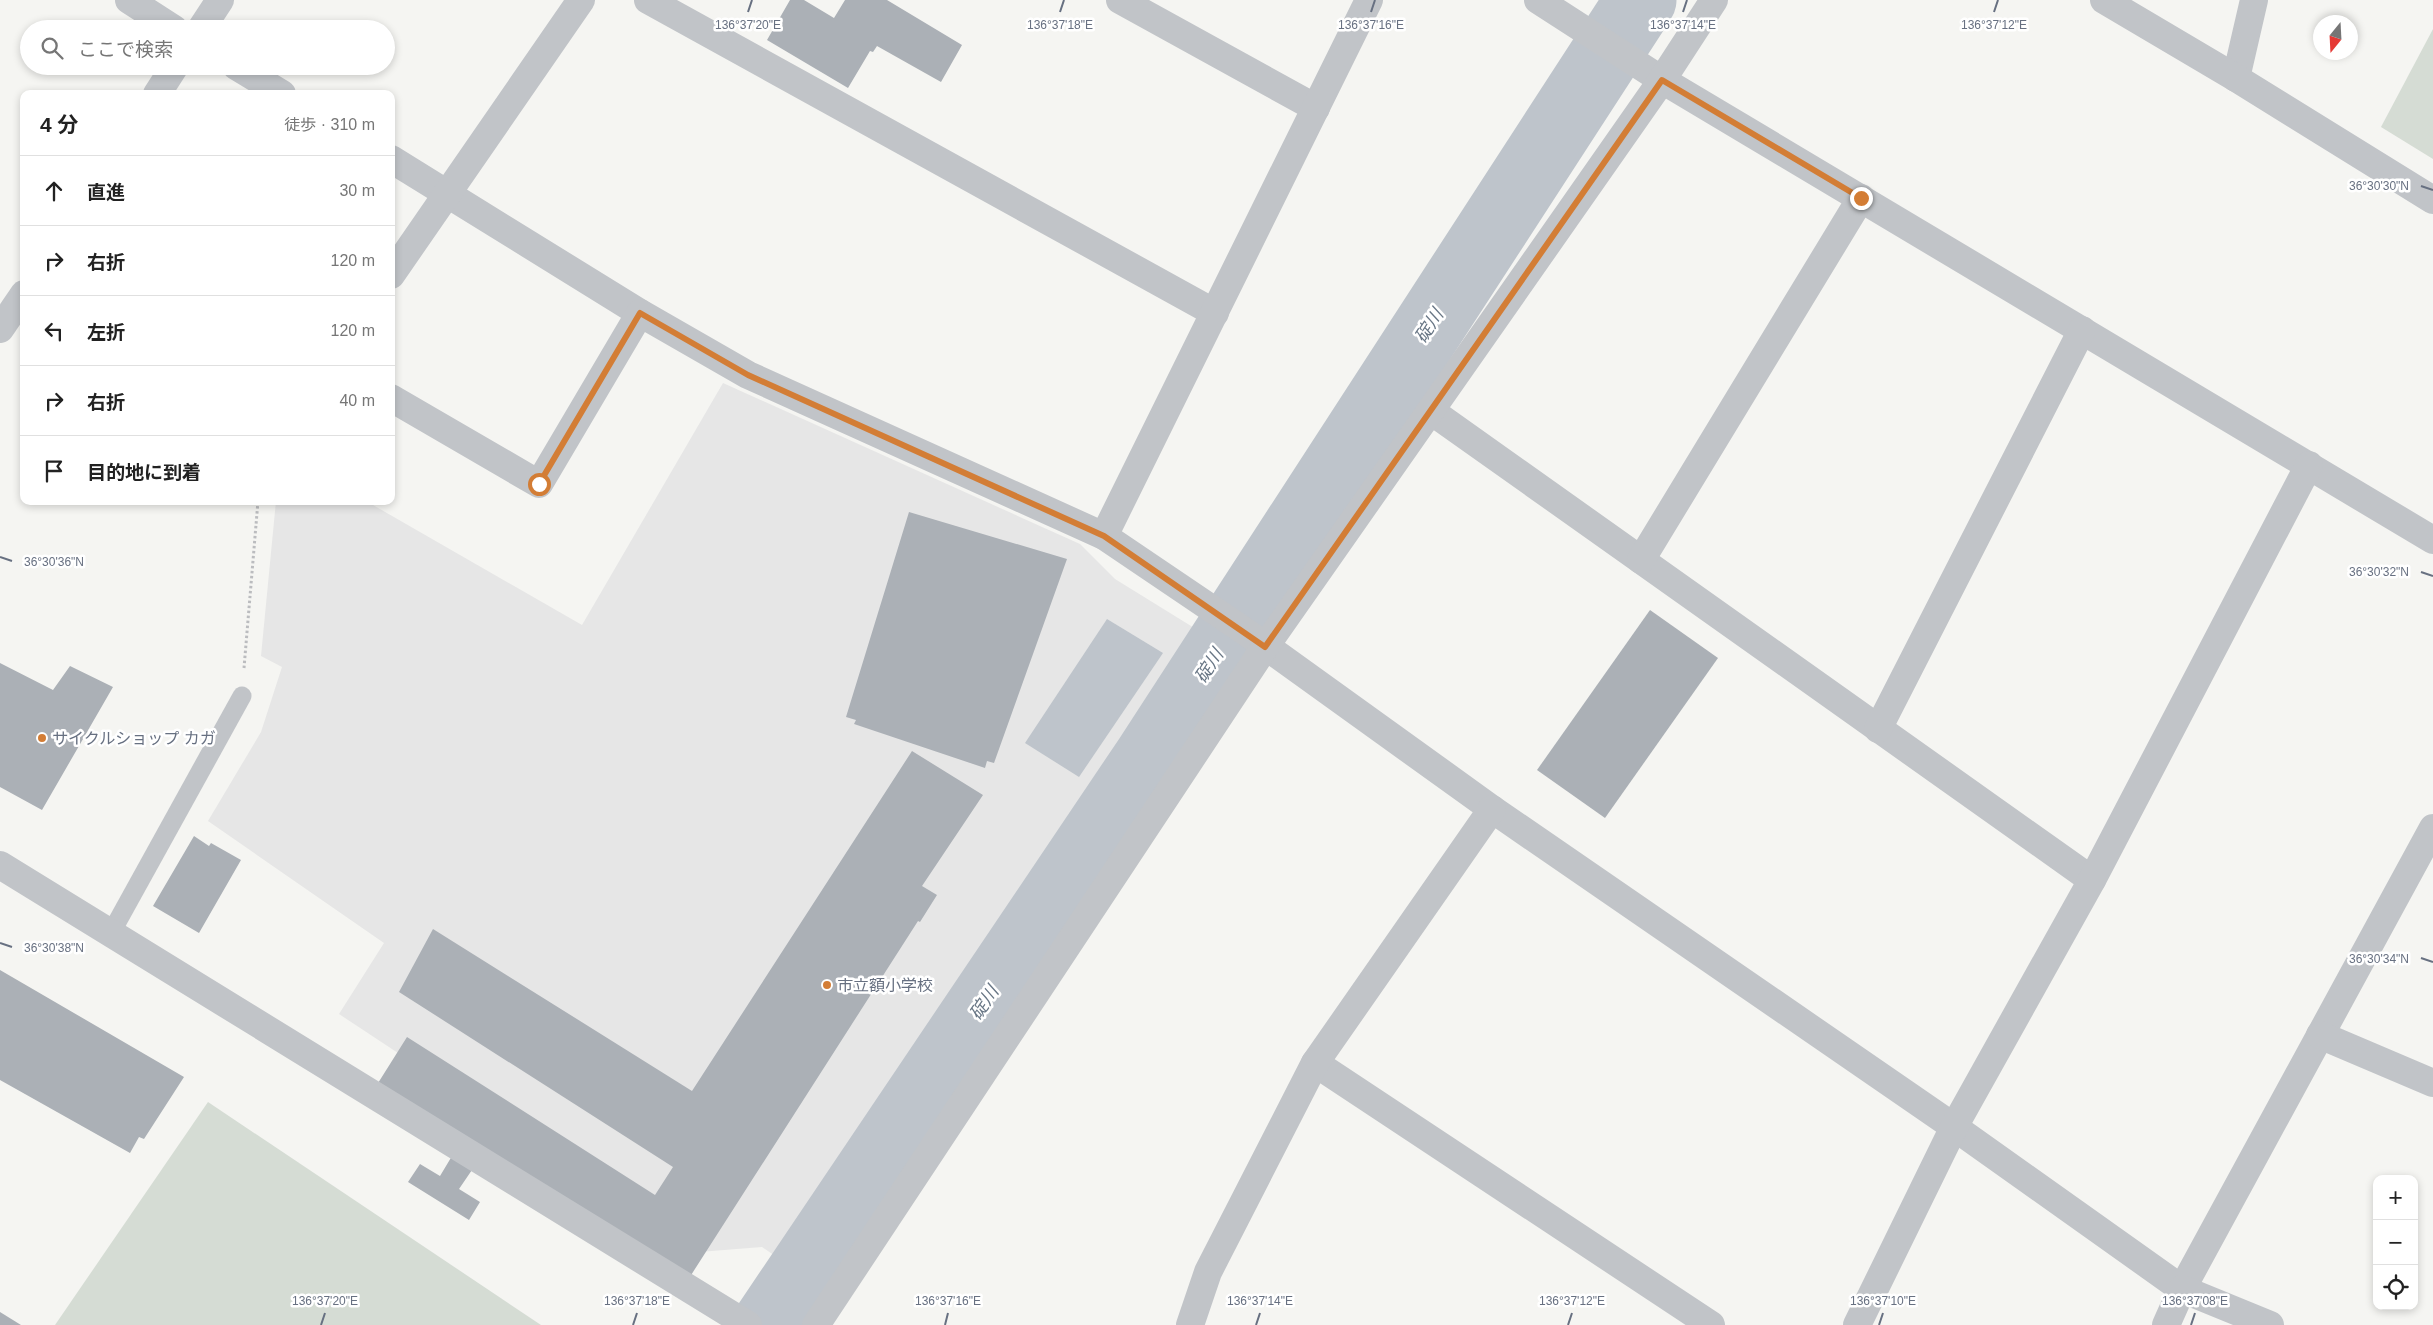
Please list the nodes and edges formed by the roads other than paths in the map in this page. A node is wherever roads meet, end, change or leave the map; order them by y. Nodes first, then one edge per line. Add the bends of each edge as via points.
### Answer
1 (129, 0) edge
2 (220, 0) edge
3 (581, 0) edge
4 (648, 0) edge
5 (1120, 0) edge
6 (1369, 0) edge
7 (1538, 0) edge
8 (1714, 0) edge
9 (2104, 0) edge
10 (2254, 0) edge
11 (160, 20) edge
12 (206, 20) edge
13 (169, 75) edge
14 (251, 75) edge
15 (2236, 78) junction
16 (1662, 80) junction
17 (160, 90) edge
18 (275, 90) edge
19 (1316, 108) junction
20 (395, 161) edge
21 (447, 192) junction
22 (1861, 198) junction
23 (2433, 200) edge
24 (395, 269) edge
25 (20, 300) edge
26 (640, 313) junction
27 (1215, 313) junction
28 (0, 329) edge
29 (2082, 330) junction
30 (395, 400) edge
31 (1431, 411) junction
32 (2310, 465) junction
33 (1104, 536) junction
34 (2433, 540) edge
35 (1641, 560) junction
36 (1255, 640) junction
37 (242, 696) road end
38 (1878, 729) junction
39 (1492, 810) junction
40 (2433, 828) edge
41 (0, 865) edge
42 (2092, 880) junction
43 (111, 933) junction
44 (2320, 1035) junction
45 (1315, 1063) junction
46 (2433, 1083) edge
47 (1954, 1127) junction
48 (2182, 1289) junction
49 (748, 1325) edge
50 (816, 1325) edge
51 (1190, 1325) edge
52 (1711, 1325) edge
53 (1857, 1325) edge
54 (2166, 1325) edge
55 (2270, 1325) edge

1 - 11 street
2 - 12 street
3 - 21 street
4 - 27 street
5 - 19 street
6 - 19 street
7 - 16 street
8 - 16 street
9 - 15 street
10 - 15 street
13 - 17 street
14 - 18 street
15 - 23 street
16 - 22 street
16 - 31 street
19 - 27 street
20 - 21 street
21 - 24 street
21 - 26 street
22 - 29 street
22 - 35 street
25 - 28 street
26 - 30 street via 539,484
26 - 33 street via 748,375
27 - 33 street
29 - 32 street
29 - 38 street
31 - 35 street
31 - 36 street
32 - 34 street
32 - 42 street
33 - 36 street
35 - 38 street
36 - 39 street
36 - 50 street
37 - 43 lane
38 - 42 street
39 - 45 street
39 - 47 street
40 - 44 street
41 - 43 street
42 - 47 street
43 - 49 street
44 - 46 street
44 - 48 street
45 - 51 street via 1208,1272
45 - 52 street
47 - 48 street
47 - 53 street
48 - 54 street
48 - 55 street

